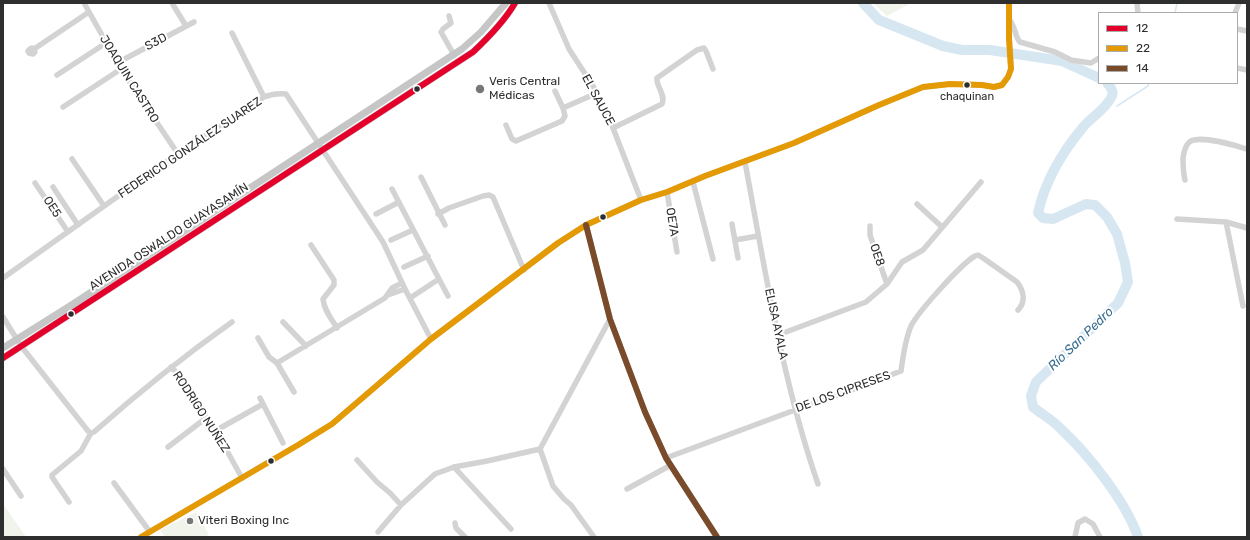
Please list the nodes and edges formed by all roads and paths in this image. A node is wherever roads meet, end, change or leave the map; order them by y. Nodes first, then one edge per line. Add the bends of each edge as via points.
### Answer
1 (84, 3) edge
2 (172, 3) edge
3 (506, 3) edge
4 (515, 3) edge
5 (549, 3) edge
6 (1009, 3) edge
7 (89, 12) junction
8 (449, 16) dead end
9 (1009, 19) junction
10 (194, 22) dead end
11 (186, 26) junction
12 (232, 33) dead end
13 (106, 44) junction
14 (34, 49) dead end
15 (454, 55) junction
16 (1098, 59) edge
17 (117, 62) junction
18 (121, 69) junction
19 (713, 69) dead end
20 (57, 75) dead end
21 (556, 91) dead end
22 (597, 93) junction
23 (264, 97) junction
24 (63, 107) dead end
25 (563, 108) junction
26 (506, 125) dead end
27 (613, 128) junction
28 (317, 144) junction
29 (1247, 149) edge
30 (322, 150) junction
31 (178, 154) junction
32 (72, 159) dead end
33 (745, 162) junction
34 (421, 177) dead end
35 (1185, 180) dead end
36 (693, 182) junction
37 (981, 182) dead end
38 (36, 183) dead end
39 (53, 187) dead end
40 (392, 189) dead end
41 (667, 192) junction
42 (641, 200) junction
43 (399, 202) junction
44 (917, 204) dead end
45 (104, 206) junction
46 (376, 214) dead end
47 (438, 214) junction
48 (1177, 218) dead end
49 (1226, 222) junction
50 (732, 224) dead end
51 (78, 225) junction
52 (445, 225) dead end
53 (586, 225) junction
54 (870, 226) dead end
55 (942, 227) junction
56 (1247, 228) edge
57 (413, 230) junction
58 (68, 232) junction
59 (758, 236) junction
60 (390, 240) dead end
61 (735, 240) junction
62 (311, 245) dead end
63 (678, 252) dead end
64 (428, 256) junction
65 (738, 258) dead end
66 (713, 259) dead end
67 (404, 267) dead end
68 (524, 270) junction
69 (3, 278) edge
70 (439, 279) junction
71 (402, 282) junction
72 (887, 284) junction
73 (405, 289) junction
74 (387, 295) junction
75 (448, 296) dead end
76 (410, 298) junction
77 (1243, 306) dead end
78 (1018, 310) dead end
79 (3, 317) edge
80 (610, 319) junction
81 (232, 322) dead end
82 (283, 322) dead end
83 (337, 328) junction
84 (778, 335) junction
85 (258, 338) dead end
86 (17, 339) junction
87 (431, 339) junction
88 (21, 346) junction
89 (306, 346) junction
90 (3, 348) edge
91 (3, 358) edge
92 (277, 363) junction
93 (171, 367) junction
94 (294, 392) dead end
95 (795, 410) junction
96 (206, 418) junction
97 (216, 431) junction
98 (91, 433) junction
99 (283, 443) dead end
100 (168, 447) dead end
101 (540, 449) junction
102 (666, 458) junction
103 (357, 460) dead end
104 (671, 465) junction
105 (454, 466) junction
106 (3, 469) edge
107 (242, 478) junction
108 (114, 483) dead end
109 (818, 484) dead end
110 (627, 488) dead end
111 (21, 496) dead end
112 (69, 502) dead end
113 (402, 505) junction
114 (455, 523) dead end
115 (511, 530) dead end
116 (150, 532) junction
117 (378, 532) dead end
118 (141, 537) edge
119 (465, 537) edge
120 (594, 537) edge
121 (717, 537) edge
122 (1075, 537) edge
123 (1100, 537) edge

1 - 7 street, JOAQUIN CASTRO
2 - 11 street
3 - 15 main road, AVENIDA OSWALDO GUAYASAMÍN via 481,32
4 - 30 main road, AVENIDA OSWALDO GUAYASAMÍN via 490,36 473,52
5 - 22 street, EL SAUCE via 569,50
6 - 9 street
7 - 13 street, JOAQUIN CASTRO
7 - 14 street
8 - 15 street via 451,23 441,32
9 - 16 street via 1014,23 1020,42 1055,52 1071,60 1091,63
9 - 33 street via 1011,64 1008,78 1002,85 998,87 950,84 922,87 794,144
10 - 11 street, S3D
11 - 17 street, S3D
12 - 23 street
13 - 17 street, JOAQUIN CASTRO
13 - 20 street
15 - 28 main road, AVENIDA OSWALDO GUAYASAMÍN
17 - 18 street, JOAQUIN CASTRO
18 - 24 street
18 - 31 street, JOAQUIN CASTRO
19 - 27 street via 704,48 697,50 657,78 657,85 663,97 662,104
21 - 25 street
22 - 25 street
22 - 27 street, EL SAUCE
23 - 28 street, FEDERICO GONZÁLEZ SUAREZ via 286,94
23 - 31 street, FEDERICO GONZÁLEZ SUAREZ
25 - 26 street via 565,116 562,121 516,140 512,139
27 - 42 street, EL SAUCE
28 - 30 street, FEDERICO GONZÁLEZ SUAREZ
28 - 86 main road, AVENIDA OSWALDO GUAYASAMÍN
29 - 35 street via 1208,140 1193,140 1189,142 1184,153
30 - 71 street, FEDERICO GONZÁLEZ SUAREZ via 383,242
30 - 88 main road, AVENIDA OSWALDO GUAYASAMÍN
31 - 45 street, FEDERICO GONZÁLEZ SUAREZ
32 - 45 street
33 - 36 street
33 - 59 street, ELISA AYALA
34 - 47 street
36 - 41 street
36 - 66 street
37 - 55 street
38 - 58 street, OE5
39 - 51 street
40 - 43 street
41 - 42 street
41 - 63 street, OE7A
42 - 53 street
43 - 46 street
43 - 57 street
44 - 55 street
45 - 51 street, FEDERICO GONZÁLEZ SUAREZ
47 - 52 street
47 - 68 street via 483,196 493,197
48 - 49 street
49 - 56 street
49 - 77 street
50 - 61 street
51 - 58 street, FEDERICO GONZÁLEZ SUAREZ
53 - 68 street
53 - 80 street
54 - 72 street, OE8 via 870,235
55 - 72 street via 923,250 902,262
57 - 60 street
57 - 64 street
58 - 69 street, FEDERICO GONZÁLEZ SUAREZ
59 - 61 street
59 - 84 street, ELISA AYALA
61 - 65 street
62 - 83 street via 334,280 334,285 323,299 326,311
64 - 67 street
64 - 70 street
68 - 87 street
70 - 75 street
70 - 76 street
71 - 73 street, FEDERICO GONZÁLEZ SUAREZ
71 - 74 street via 392,288
72 - 84 street via 866,302
73 - 74 street
73 - 76 street, FEDERICO GONZÁLEZ SUAREZ
74 - 83 street
76 - 87 street, FEDERICO GONZÁLEZ SUAREZ
78 - 95 street, DE LOS CIPRESES via 1024,300 1021,287 984,258 975,256 954,274 915,320 907,335 901,371
79 - 86 street
80 - 101 street
80 - 102 street via 645,412
81 - 93 street
82 - 89 street
83 - 89 street
84 - 95 street, ELISA AYALA
85 - 92 street
86 - 88 street
86 - 90 main road, AVENIDA OSWALDO GUAYASAMÍN
87 - 107 street via 332,424
88 - 91 main road, AVENIDA OSWALDO GUAYASAMÍN
88 - 98 street
89 - 92 street
92 - 94 street
93 - 96 street, RODRIGO NUÑEZ
93 - 98 street, RODRIGO NUÑEZ
95 - 102 street, DE LOS CIPRESES
95 - 109 street, ELISA AYALA
96 - 97 street, RODRIGO NUÑEZ
96 - 100 street
97 - 99 street via 262,401
97 - 107 street, RODRIGO NUÑEZ
98 - 112 street via 81,451 52,475
101 - 105 street via 487,462
101 - 120 street via 553,486 571,505
102 - 104 street
103 - 113 street
104 - 110 street
104 - 121 street
105 - 113 street via 435,474
105 - 115 street
106 - 111 street
107 - 116 street
108 - 116 street
113 - 117 street
114 - 119 street via 456,528
116 - 118 street
122 - 123 street via 1078,523 1085,519 1093,524

